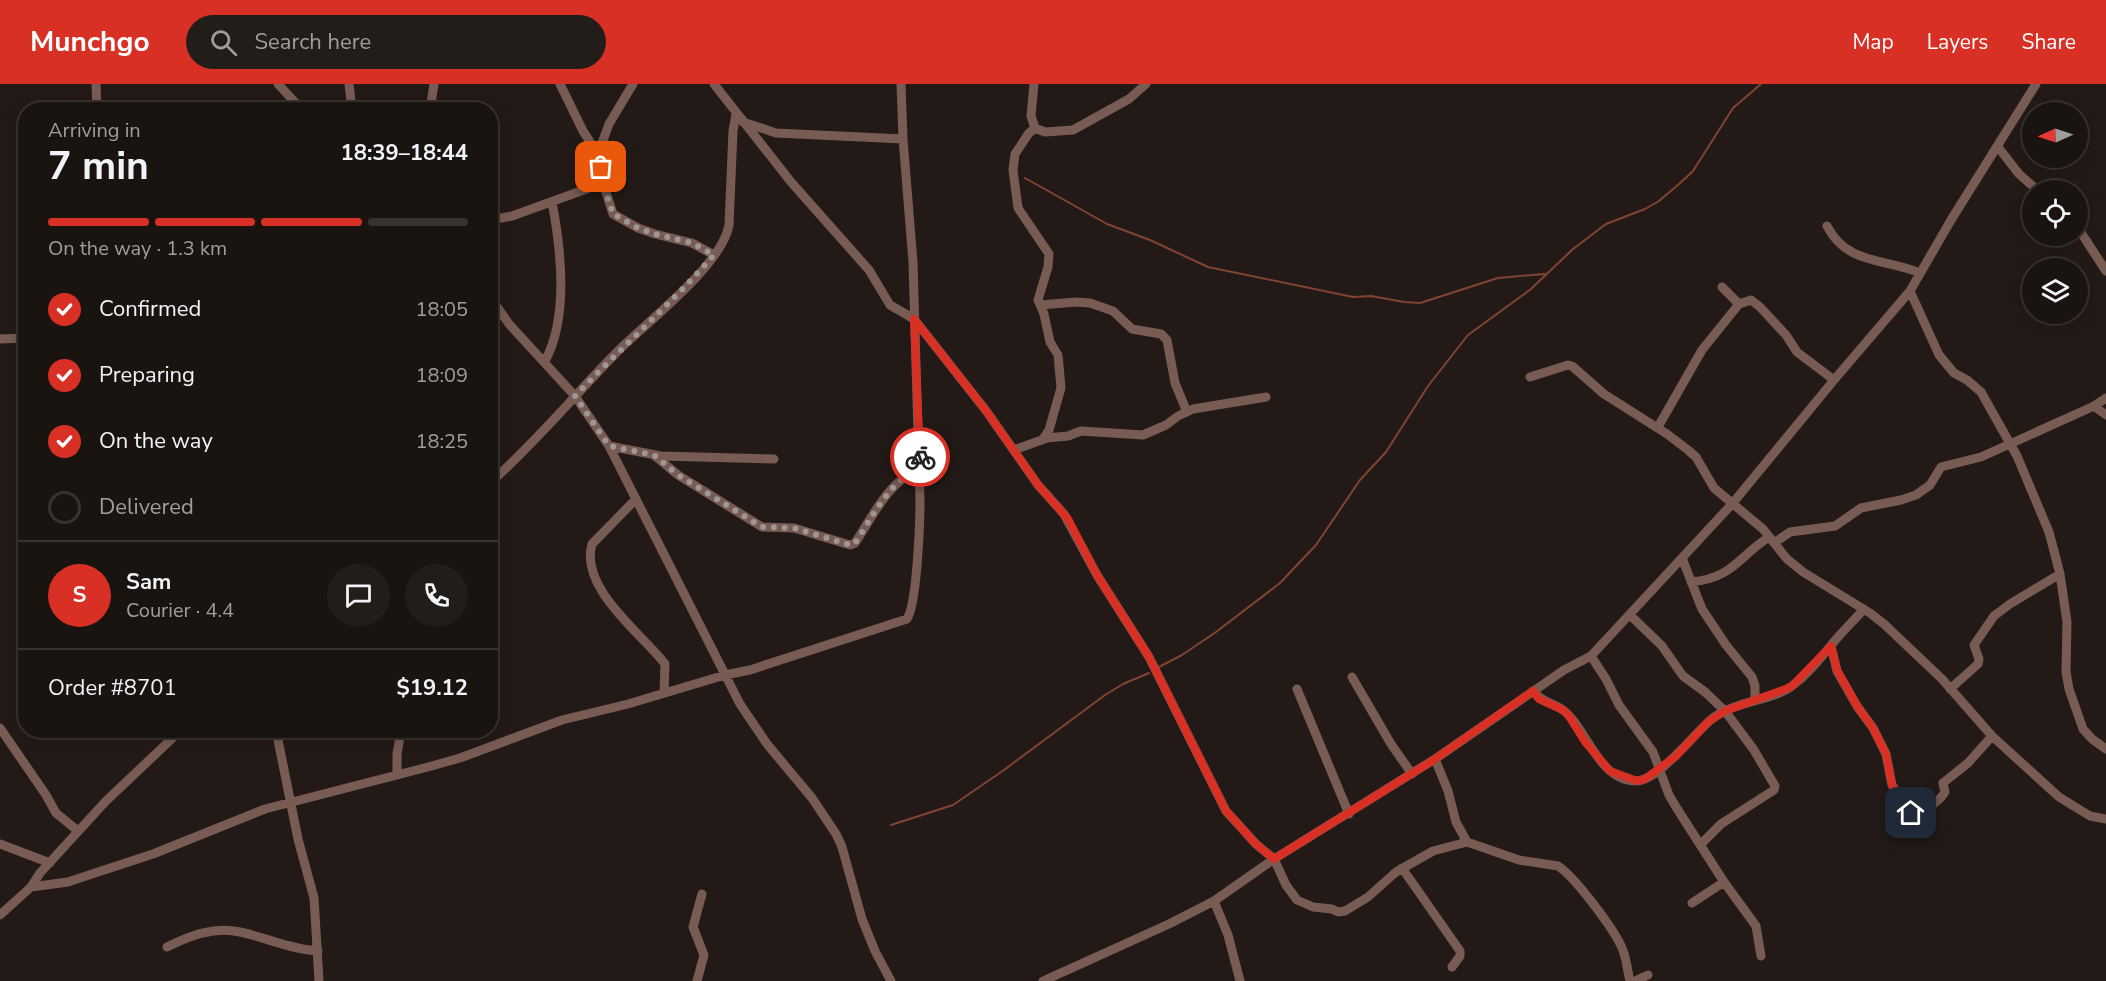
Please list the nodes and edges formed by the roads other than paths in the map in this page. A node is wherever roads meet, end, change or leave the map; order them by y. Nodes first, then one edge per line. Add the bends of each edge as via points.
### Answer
1 (96, 84) edge
2 (278, 84) edge
3 (349, 84) edge
4 (434, 84) edge
5 (560, 84) edge
6 (633, 84) edge
7 (714, 84) edge
8 (902, 84) edge
9 (1034, 84) edge
10 (1146, 84) edge
11 (2036, 84) edge
12 (97, 102) edge
13 (295, 102) edge
14 (351, 102) edge
15 (431, 102) edge
16 (736, 114) junction
17 (743, 122) junction
18 (1035, 128) junction
19 (903, 139) junction
20 (1998, 147) junction
21 (598, 154) junction
22 (2026, 180) edge
23 (603, 183) junction
24 (552, 202) junction
25 (498, 219) edge
26 (1827, 226) dead end
27 (2088, 243) edge
28 (714, 255) junction
29 (2106, 271) edge
30 (1920, 273) junction
31 (1722, 287) dead end
32 (1910, 291) junction
33 (1739, 304) junction
34 (1040, 305) junction
35 (498, 308) edge
36 (914, 319) junction
37 (18, 338) edge
38 (0, 339) edge
39 (545, 361) junction
40 (1530, 377) dead end
41 (1834, 380) junction
42 (575, 396) junction
43 (1266, 397) dead end
44 (2106, 398) edge
45 (2094, 406) junction
46 (1187, 412) junction
47 (2106, 415) edge
48 (1658, 427) junction
49 (1043, 439) junction
50 (2011, 444) junction
51 (609, 446) junction
52 (1014, 450) junction
53 (654, 455) junction
54 (774, 459) dead end
55 (920, 472) junction
56 (498, 476) edge
57 (636, 499) junction
58 (1732, 504) junction
59 (1771, 540) junction
60 (1682, 558) junction
61 (2060, 574) junction
62 (1691, 582) junction
63 (1864, 609) junction
64 (1629, 615) junction
65 (1831, 646) junction
66 (1591, 656) junction
67 (725, 675) junction
68 (1352, 677) dead end
69 (1297, 689) dead end
70 (1950, 689) junction
71 (1533, 691) junction
72 (664, 693) junction
73 (1755, 699) junction
74 (1725, 711) junction
75 (0, 728) edge
76 (1992, 736) junction
77 (172, 738) edge
78 (278, 738) edge
79 (400, 738) edge
80 (2106, 749) edge
81 (1435, 759) junction
82 (1660, 769) junction
83 (1412, 774) junction
84 (398, 775) junction
85 (290, 802) junction
86 (1349, 814) junction
87 (2106, 819) edge
88 (78, 831) junction
89 (1467, 842) junction
90 (0, 844) edge
91 (1701, 844) junction
92 (1274, 859) junction
93 (50, 863) junction
94 (1402, 868) junction
95 (1724, 882) junction
96 (31, 886) junction
97 (702, 894) dead end
98 (1214, 901) junction
99 (1692, 903) dead end
100 (0, 915) edge
101 (167, 946) dead end
102 (318, 951) junction
103 (1761, 956) dead end
104 (1452, 967) dead end
105 (1648, 975) dead end
106 (1060, 977) edge
107 (319, 981) edge
108 (697, 981) edge
109 (891, 981) edge
110 (1042, 981) edge
111 (1240, 981) edge
112 (1629, 981) edge
113 (1635, 981) edge

1 - 12 street
2 - 13 street
3 - 14 street
4 - 15 street
5 - 21 street
6 - 21 street via 609,124
7 - 16 street
8 - 19 street
9 - 18 street via 1031,116
10 - 18 street via 1129,99 1073,130 1045,132
11 - 20 street
16 - 17 street
16 - 28 street via 729,225 727,236
17 - 19 street via 776,133
17 - 36 street via 869,270 890,304
18 - 34 street via 1015,154 1013,170 1018,208 1049,254
19 - 36 street
20 - 22 street
20 - 30 street
21 - 23 street
23 - 24 street
23 - 28 street via 613,214 638,228 692,243
24 - 25 street
24 - 39 street via 558,233 560,295
26 - 30 street via 1843,248 1857,256
27 - 29 street
28 - 42 street
30 - 32 street
31 - 33 street
32 - 41 street
32 - 50 street via 1939,355 1954,373 1981,392
33 - 41 street via 1755,302 1797,352
33 - 48 street via 1702,350
34 - 46 street via 1090,303 1113,311 1132,328 1161,334 1167,340 1175,383
34 - 49 street via 1050,342 1058,355 1061,379 1049,430
35 - 39 street
36 - 52 street
36 - 55 street
37 - 38 street
39 - 42 street
40 - 48 street via 1572,366 1604,394
41 - 58 street
42 - 51 street
42 - 56 street
43 - 46 street
44 - 45 street
45 - 47 street
45 - 50 street
46 - 49 street via 1143,435 1081,432
48 - 58 street via 1696,457 1714,488
49 - 52 street
50 - 59 street via 1981,457 1941,466 1930,485 1916,495 1861,508 1835,526 1790,532
50 - 61 street via 2049,532
51 - 53 street
51 - 57 street
52 - 92 street via 1077,533 1097,575 1149,657 1226,811
53 - 54 street
53 - 55 street via 678,475 762,527 794,528 850,545 895,486 909,474
55 - 67 street via 920,527 907,619
57 - 67 street
57 - 72 street via 592,544 591,562 613,607 665,664
58 - 59 street
58 - 60 street
59 - 62 street via 1722,575
59 - 63 street via 1803,572
60 - 62 street
60 - 64 street
61 - 70 street via 1988,621 1974,645 1978,664
61 - 80 street via 2067,622 2069,689 2083,729
62 - 73 street via 1708,619 1752,677
63 - 65 street
63 - 70 street
64 - 66 street
64 - 74 street via 1662,646 1683,676
65 - 73 street via 1791,687
65 - 76 street via 1837,670 1886,754 1892,785 1911,813 1939,800 1945,792 1943,783
66 - 71 street
66 - 82 street
67 - 72 street
67 - 109 street via 767,744 836,834 865,928
68 - 83 street
69 - 86 street
70 - 76 street
71 - 81 street
71 - 82 street via 1539,699 1563,710 1612,772 1641,781
72 - 84 street via 562,720 460,758
73 - 74 street
74 - 82 street via 1708,722
74 - 91 street via 1776,789 1721,824
75 - 88 street via 56,813
76 - 87 street via 2059,797 2090,816
77 - 88 street
78 - 85 street
79 - 84 street
81 - 83 street
81 - 89 street via 1455,822
82 - 91 street via 1669,795
83 - 86 street
84 - 85 street
85 - 96 street via 68,882
85 - 102 street via 314,898
86 - 92 street
88 - 93 street
89 - 94 street via 1433,851
89 - 112 street via 1563,870 1620,943
90 - 93 street
91 - 95 street
92 - 94 street via 1297,900 1338,912 1361,901
92 - 98 street
93 - 96 street
94 - 104 street via 1460,951
95 - 99 street
95 - 103 street via 1756,926
96 - 100 street
97 - 108 street via 693,927 704,954
98 - 106 street
98 - 111 street
101 - 102 street via 205,932 238,931 281,945
102 - 107 street
105 - 113 street
106 - 110 street

